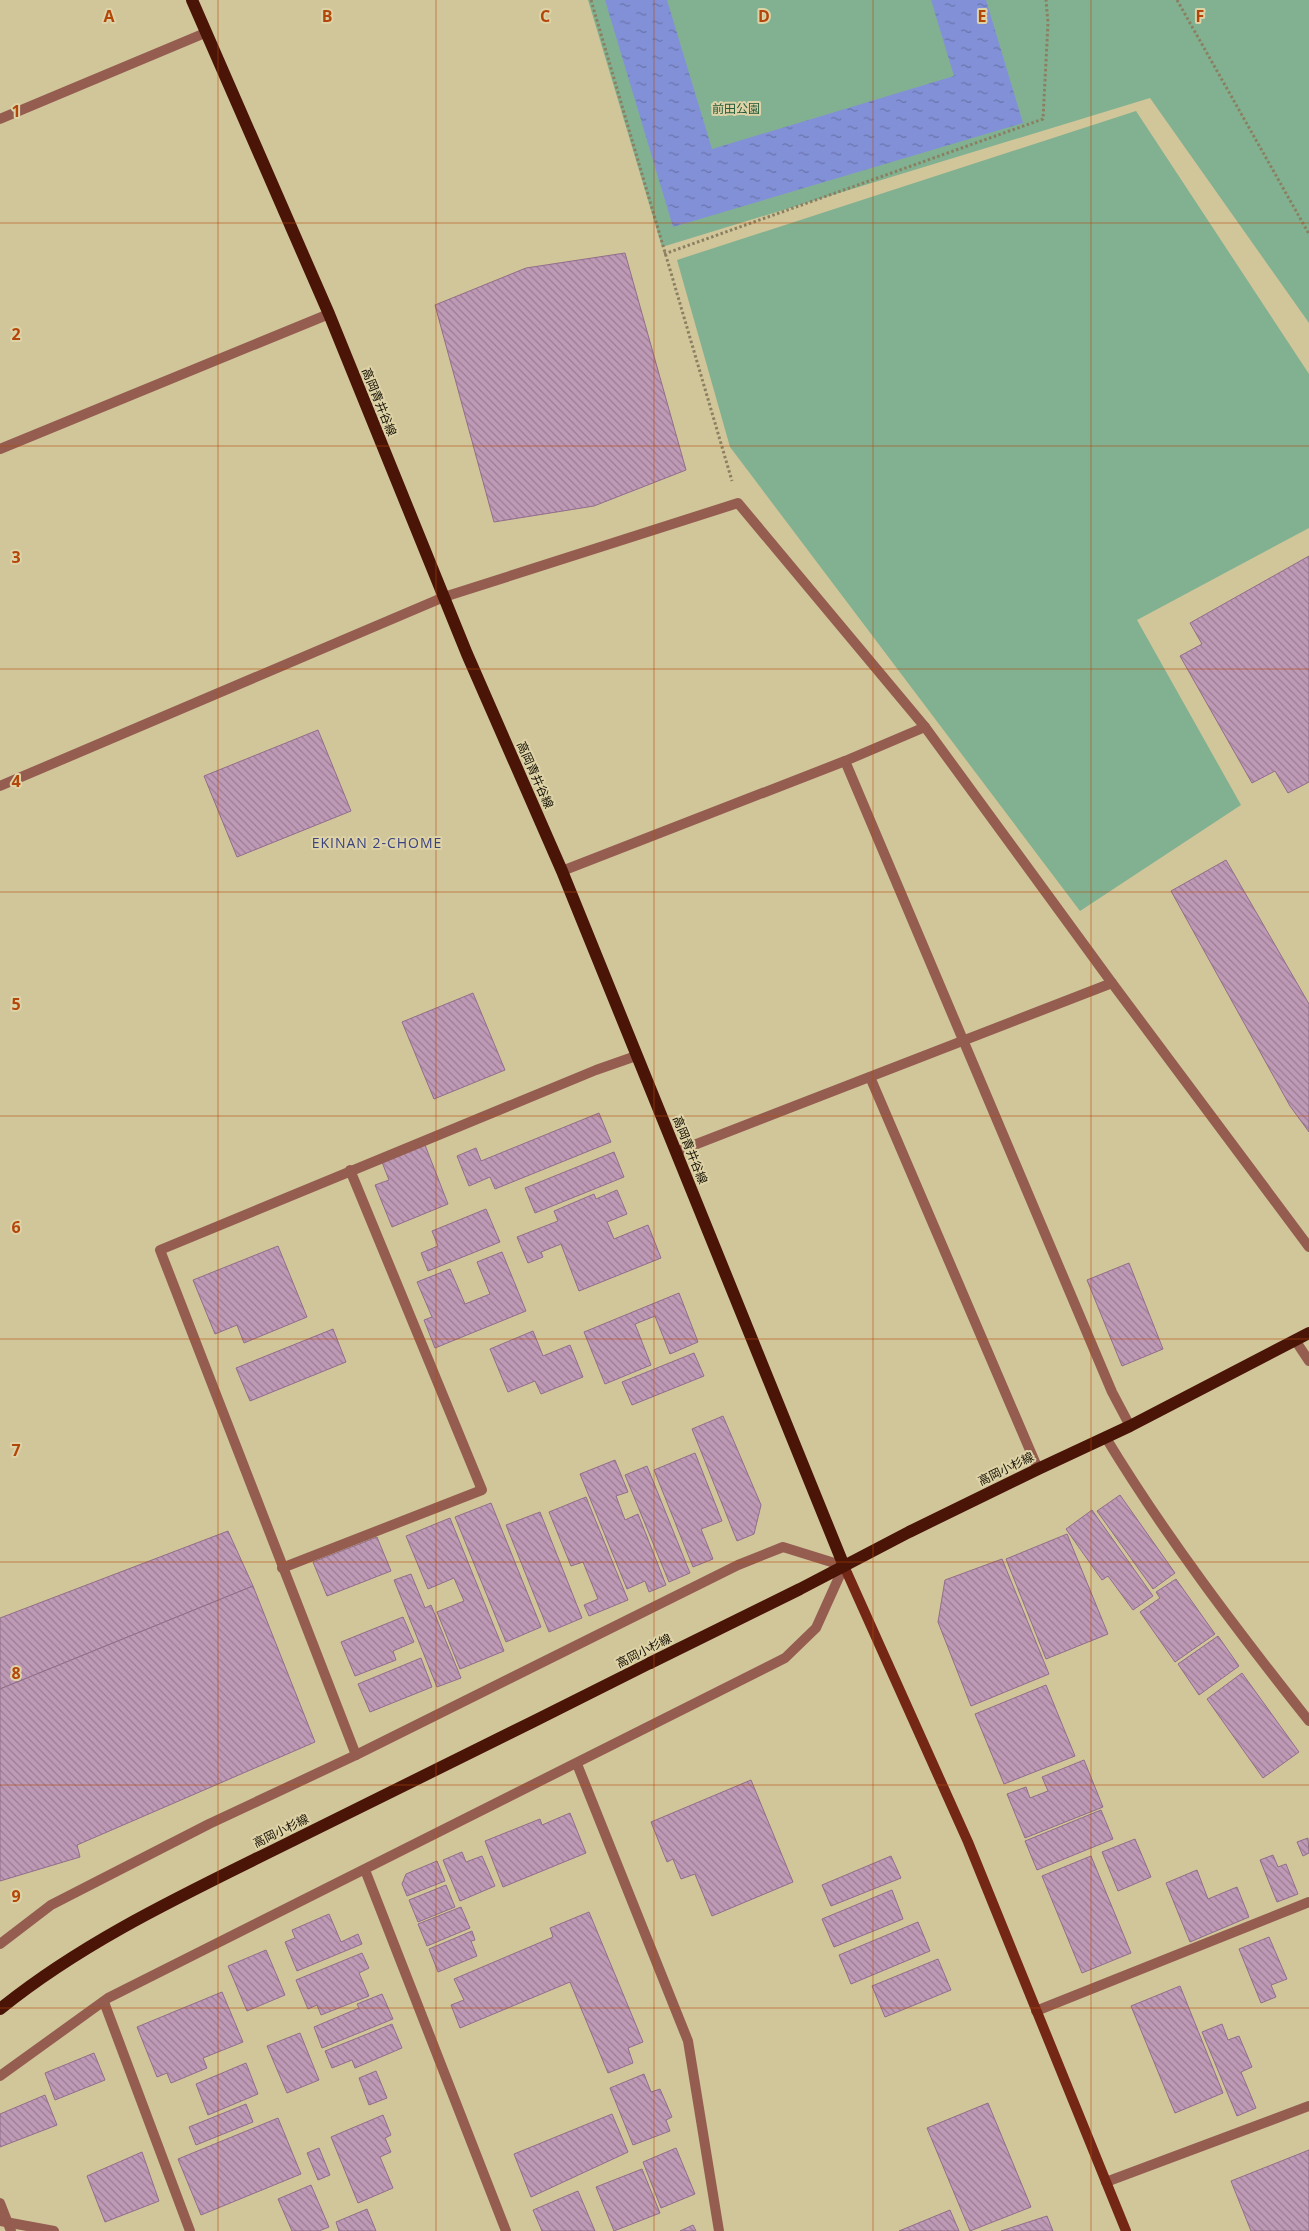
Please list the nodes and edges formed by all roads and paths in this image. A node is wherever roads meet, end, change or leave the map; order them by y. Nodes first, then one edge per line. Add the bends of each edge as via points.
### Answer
1 (192, 0) edge
2 (591, 0) edge
3 (1046, 0) edge
4 (1177, 0) edge
5 (205, 33) junction
6 (0, 119) edge
7 (1309, 234) edge
8 (664, 254) junction
9 (328, 314) junction
10 (0, 449) edge
11 (738, 503) junction
12 (444, 597) junction
13 (925, 727) junction
14 (845, 761) junction
15 (0, 786) edge
16 (562, 871) junction
17 (1112, 983) junction
18 (965, 1040) junction
19 (636, 1056) junction
20 (870, 1077) junction
21 (676, 1152) junction
22 (350, 1170) junction
23 (1309, 1247) edge
24 (1309, 1333) edge
25 (1295, 1340) junction
26 (1309, 1362) edge
27 (1130, 1426) junction
28 (1106, 1438) junction
29 (1038, 1469) junction
30 (844, 1566) junction
31 (282, 1568) junction
32 (1309, 1721) edge
33 (356, 1755) junction
34 (577, 1764) junction
35 (365, 1870) junction
36 (1309, 1902) edge
37 (0, 1944) edge
38 (104, 2002) junction
39 (0, 2009) edge
40 (1036, 2011) junction
41 (0, 2076) edge
42 (1309, 2106) edge
43 (1106, 2182) junction
44 (0, 2203) edge
45 (6, 2225) edge
46 (54, 2231) edge
47 (190, 2231) edge
48 (506, 2231) edge
49 (719, 2231) edge
50 (1126, 2231) edge

1 - 5 main road, 高岡青井谷線
2 - 8 path
3 - 8 path via 1048,23 1043,119
4 - 7 path
5 - 6 street
5 - 9 main road, 高岡青井谷線
8 - 11 path
9 - 10 street
9 - 12 main road, 高岡青井谷線
11 - 12 street
11 - 13 street
12 - 15 street
12 - 16 main road, 高岡青井谷線
13 - 14 street
13 - 17 street
14 - 16 street
14 - 18 street
16 - 19 main road, 高岡青井谷線
17 - 18 street
17 - 23 street
18 - 20 street
18 - 27 street via 1112,1392
19 - 21 main road, 高岡青井谷線
19 - 22 street
20 - 21 street
20 - 29 street
21 - 30 main road, 高岡青井谷線
22 - 31 street via 160,1250
22 - 31 street via 482,1490
24 - 25 main road, 高岡小杉線
25 - 26 street
25 - 27 main road, 高岡小杉線
27 - 28 main road, 高岡小杉線
28 - 29 main road, 高岡小杉線
28 - 32 street via 1129,1477 1236,1628
29 - 30 main road, 高岡小杉線
30 - 33 street via 783,1547 738,1565
30 - 34 street via 816,1628 785,1658
30 - 39 main road, 高岡小杉線, bridge via 113,1932
30 - 40 street via 968,1842
31 - 33 street
33 - 37 street via 209,1824 50,1905
34 - 35 street
34 - 49 street via 688,2041
35 - 38 street
35 - 48 street
36 - 40 street
38 - 41 street
38 - 47 street
40 - 43 street
42 - 43 street
43 - 50 street
44 - 45 street
45 - 46 street

